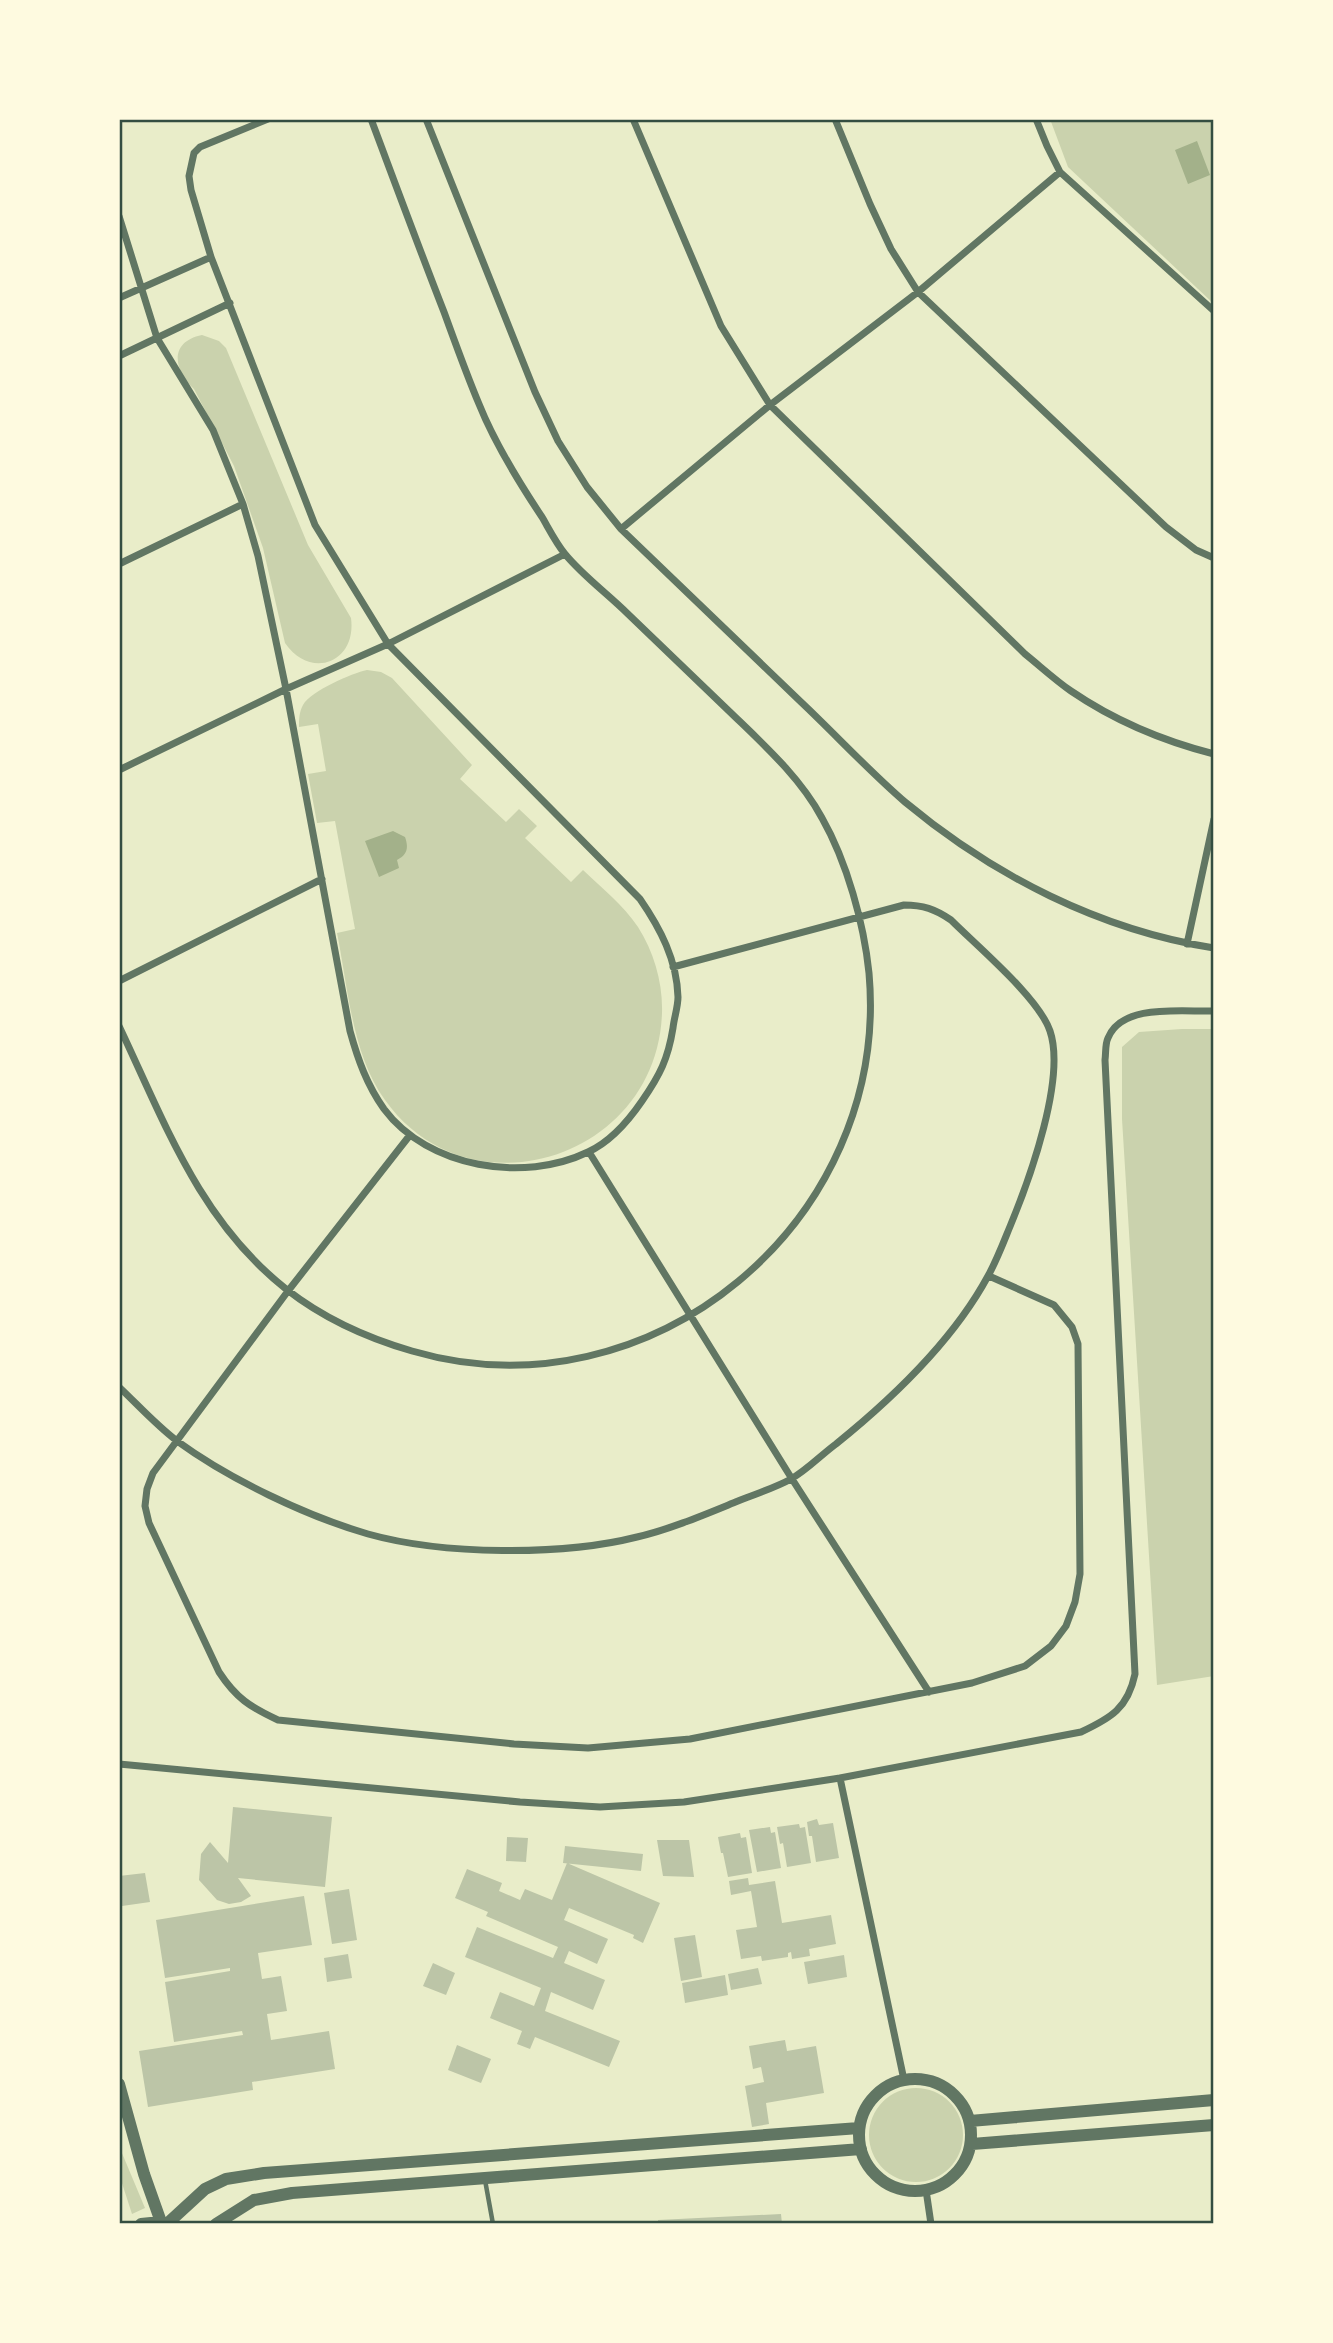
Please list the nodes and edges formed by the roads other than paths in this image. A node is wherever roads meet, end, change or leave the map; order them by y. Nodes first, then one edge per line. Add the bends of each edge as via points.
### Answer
1 (268, 119) edge
2 (371, 119) edge
3 (426, 119) edge
4 (634, 119) edge
5 (835, 119) edge
6 (1036, 119) edge
7 (1060, 172) junction
8 (119, 216) edge
9 (211, 257) junction
10 (141, 288) junction
11 (918, 292) junction
12 (119, 298) edge
13 (230, 303) junction
14 (1214, 311) edge
15 (157, 338) junction
16 (119, 356) edge
17 (770, 405) junction
18 (243, 504) junction
19 (621, 529) junction
20 (565, 554) junction
21 (1214, 558) edge
22 (119, 564) edge
23 (388, 644) junction
24 (286, 689) junction
25 (1214, 754) edge
26 (119, 770) edge
27 (1214, 819) edge
28 (322, 878) junction
29 (859, 916) junction
30 (1187, 944) junction
31 (1214, 948) edge
32 (673, 967) junction
33 (119, 981) edge
34 (1214, 1011) edge
35 (119, 1026) edge
36 (410, 1135) junction
37 (589, 1152) junction
38 (989, 1276) junction
39 (288, 1290) junction
40 (691, 1316) junction
41 (119, 1387) edge
42 (176, 1440) junction
43 (792, 1479) junction
44 (929, 1692) junction
45 (119, 1764) edge
46 (840, 1778) junction
47 (904, 2080) junction
48 (119, 2084) edge
49 (1214, 2101) edge
50 (970, 2121) junction
51 (1214, 2125) edge
52 (859, 2127) junction
53 (972, 2144) junction
54 (861, 2149) junction
55 (485, 2178) junction
56 (926, 2190) junction
57 (166, 2223) edge
58 (141, 2224) edge
59 (216, 2224) edge
60 (493, 2224) edge
61 (931, 2224) edge

1 - 9 street via 200,148 191,161 191,190
2 - 20 street via 480,407 514,475
3 - 19 street via 558,441
4 - 17 street via 721,326
5 - 11 street via 891,249
6 - 7 street
7 - 11 street
7 - 14 street
8 - 10 street
9 - 10 street
9 - 13 street
10 - 12 street
10 - 15 street
11 - 17 street
11 - 21 street via 1166,527
13 - 15 street
13 - 23 street via 315,525
15 - 16 street
15 - 18 street via 213,430
17 - 19 street
17 - 25 street via 1024,654 1070,690 1130,725
18 - 22 street
18 - 24 street
19 - 30 street via 904,801 967,849 1035,889 1098,917
20 - 23 street
20 - 29 street via 793,776 822,818
23 - 24 street
23 - 32 street via 640,899 656,922
24 - 26 street
24 - 28 street
27 - 30 street
28 - 33 street
28 - 36 street via 358,1060 386,1111
29 - 32 street
29 - 38 street via 904,905 937,911 1036,1005 1050,1029 1054,1068 1041,1141
29 - 40 street via 869,974 869,1032 860,1089 842,1144 815,1196 780,1242 739,1283
30 - 31 street
32 - 37 street via 678,997 668,1055 635,1111
34 - 46 street via 1136,1014 1123,1019 1106,1040 1133,1686 1122,1708 1081,1732
35 - 39 street via 188,1171 215,1216 249,1256
36 - 37 street via 476,1164 511,1169
36 - 39 street
37 - 40 street
38 - 43 street via 949,1334 909,1380
38 - 44 street via 1054,1305 1072,1327 1078,1344 1080,1574 1066,1626 1051,1646 1025,1666
39 - 40 street via 333,1320 382,1342 433,1357 486,1364 592,1355 643,1339
39 - 42 street
40 - 43 street
41 - 42 street
42 - 43 street via 247,1484 323,1519 372,1535 426,1545 495,1550 579,1547 639,1537
42 - 44 street via 147,1489 149,1523 219,1672 245,1703 278,1720 588,1748 690,1739
43 - 44 street
45 - 46 street via 600,1807 684,1802
46 - 47 street
47 - 50 street via 925,2080 945,2087 961,2102
47 - 52 street via 883,2090 867,2106
48 - 57 street via 144,2174
49 - 50 street
50 - 53 street
51 - 53 street
52 - 54 street
52 - 57 street via 264,2173 226,2179 205,2189
53 - 56 street via 963,2165 947,2182
54 - 55 street
54 - 56 street via 870,2168 885,2183 905,2190
55 - 59 street via 292,2193 254,2200
55 - 60 lane
56 - 61 street
57 - 58 street

